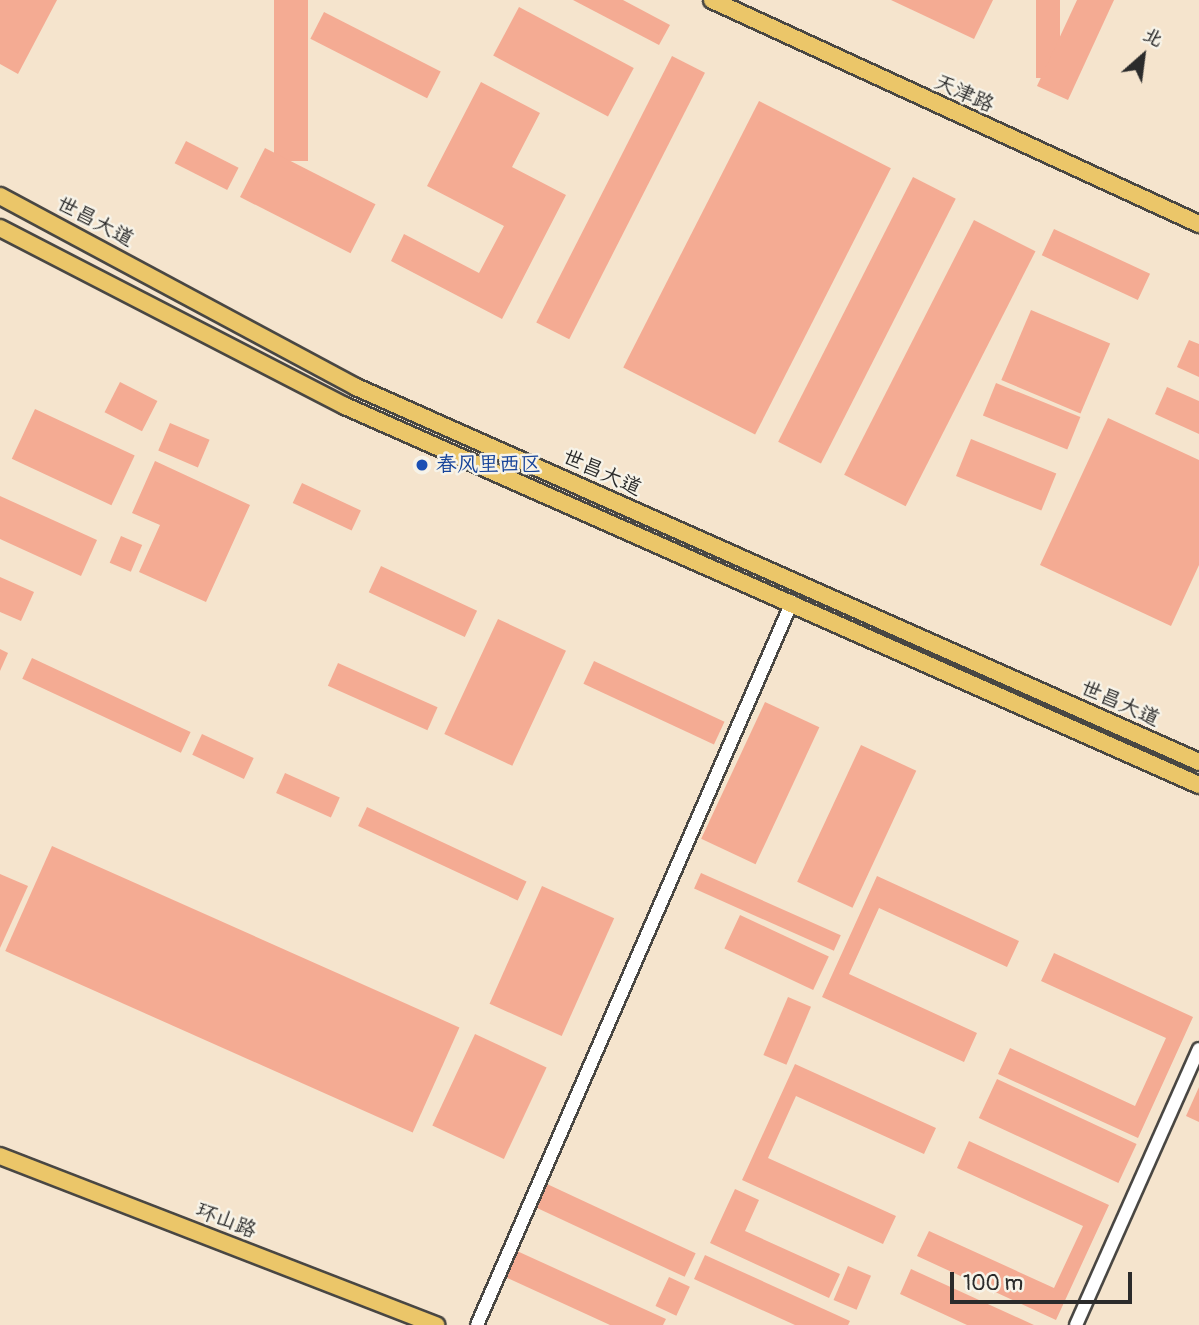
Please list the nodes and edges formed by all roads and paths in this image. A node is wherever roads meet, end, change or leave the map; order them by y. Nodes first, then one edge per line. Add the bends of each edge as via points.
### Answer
1 (712, 0) edge
2 (735, 6) edge
3 (0, 196) edge
4 (1199, 224) edge
5 (0, 228) edge
6 (792, 602) junction
7 (1199, 762) edge
8 (1199, 785) edge
9 (1199, 1049) edge
10 (0, 1156) edge
11 (436, 1325) edge
12 (477, 1325) edge
13 (1076, 1325) edge

1 - 2 main road, 天津路
2 - 4 main road, 天津路
3 - 7 main road, 世昌大道 via 356,387
5 - 6 main road, 世昌大道 via 345,406
6 - 8 main road, 世昌大道
6 - 12 street
9 - 13 street
10 - 11 main road, 环山路

